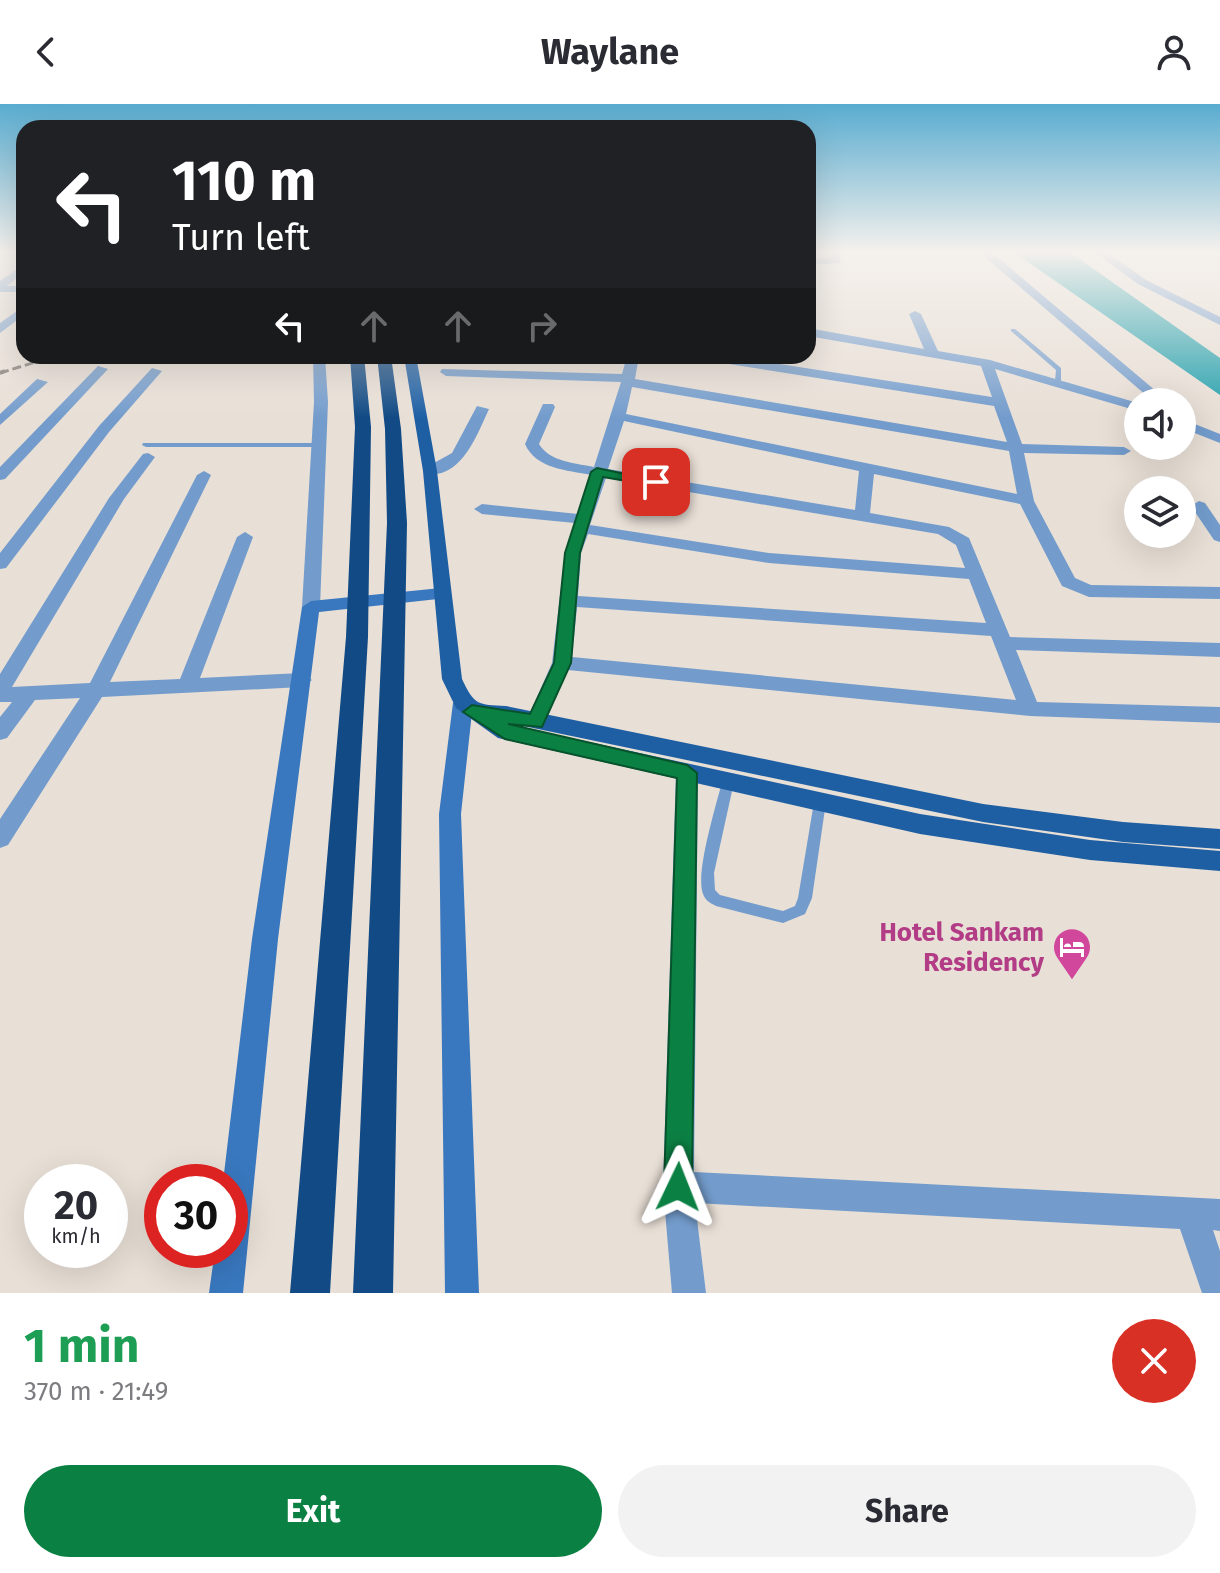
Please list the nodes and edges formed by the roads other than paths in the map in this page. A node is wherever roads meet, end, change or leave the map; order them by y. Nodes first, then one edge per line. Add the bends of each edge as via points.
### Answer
1 (1049, 306) edge
2 (1189, 306) edge
3 (1196, 310) junction
4 (1220, 311) edge
5 (915, 314) dead end
6 (16, 316) edge
7 (1220, 322) edge
8 (0, 329) edge
9 (1013, 330) dead end
10 (816, 333) edge
11 (932, 352) junction
12 (986, 363) junction
13 (320, 364) edge
14 (358, 364) edge
15 (385, 364) edge
16 (411, 364) edge
17 (632, 364) edge
18 (755, 364) edge
19 (102, 369) dead end
20 (156, 371) dead end
21 (446, 372) dead end
22 (629, 380) junction
23 (1059, 381) junction
24 (42, 382) dead end
25 (1145, 388) edge
26 (1124, 402) edge
27 (1002, 403) junction
28 (548, 407) dead end
29 (482, 409) dead end
30 (618, 416) junction
31 (0, 421) edge
32 (1196, 429) edge
33 (1220, 439) edge
34 (317, 445) junction
35 (1016, 448) junction
36 (147, 451) joint
37 (1124, 451) dead end
38 (867, 467) junction
39 (430, 471) junction
40 (597, 472) junction
41 (204, 475) dead end
42 (0, 476) edge
43 (1026, 501) junction
44 (1199, 506) dead end
45 (482, 509) dead end
46 (862, 517) junction
47 (582, 523) junction
48 (245, 537) dead end
49 (1220, 537) edge
50 (0, 564) edge
51 (977, 574) junction
52 (1220, 593) edge
53 (441, 594) junction
54 (568, 601) junction
55 (311, 607) junction
56 (1000, 636) junction
57 (1220, 650) edge
58 (562, 663) junction
59 (302, 680) junction
60 (188, 684) junction
61 (96, 690) junction
62 (0, 692) edge
63 (30, 693) junction
64 (468, 707) junction
65 (1030, 709) junction
66 (1220, 715) edge
67 (536, 722) junction
68 (0, 732) edge
69 (687, 773) junction
70 (728, 782) junction
71 (820, 802) junction
72 (0, 838) edge
73 (1220, 839) edge
74 (1220, 861) edge
75 (678, 1187) junction
76 (1205, 1213) edge
77 (226, 1293) edge
78 (310, 1293) edge
79 (373, 1293) edge
80 (462, 1293) edge
81 (689, 1293) edge
82 (1219, 1293) edge

1 - 25 street
2 - 3 street
3 - 4 street
3 - 7 street
5 - 11 street
6 - 8 street
9 - 23 lane via 1059,369
10 - 11 street
11 - 12 street
12 - 23 street
12 - 27 street
13 - 34 street
14 - 78 highway via 363,427 358,602
15 - 79 highway via 397,523
16 - 39 main road
17 - 22 street
18 - 27 street
19 - 42 street
20 - 50 street
21 - 22 street via 534,368
22 - 30 street
22 - 35 street
23 - 26 street
24 - 31 street
27 - 35 street
28 - 40 street via 532,450 546,459
29 - 39 street via 456,459
30 - 38 street
30 - 40 street
32 - 33 street
34 - 36 lane
34 - 55 street
35 - 37 street
35 - 43 street
36 - 62 street
38 - 43 street
38 - 46 street
39 - 53 main road
40 - 46 street
40 - 47 street
41 - 61 street
43 - 52 street via 1068,582 1077,588
44 - 49 street
45 - 47 street
46 - 51 street via 956,535
47 - 51 street via 769,558
47 - 54 street
48 - 60 street
51 - 56 street
53 - 55 street
53 - 64 main road via 452,679
54 - 56 street
54 - 58 street
55 - 59 street
56 - 57 street
56 - 65 street
58 - 65 street
58 - 67 street
59 - 60 street
59 - 77 street via 265,939
60 - 61 street
61 - 63 street
61 - 72 street
62 - 63 street
63 - 68 street
64 - 67 main road
64 - 69 main road via 505,732
64 - 80 street via 450,814
65 - 66 street
67 - 73 main road via 983,813
69 - 70 main road
69 - 75 street
70 - 71 main road
70 - 71 lane via 707,873 709,893 716,900 783,917 800,910 805,898
71 - 74 main road via 920,824 1090,850
75 - 76 street
75 - 81 street
76 - 82 street

